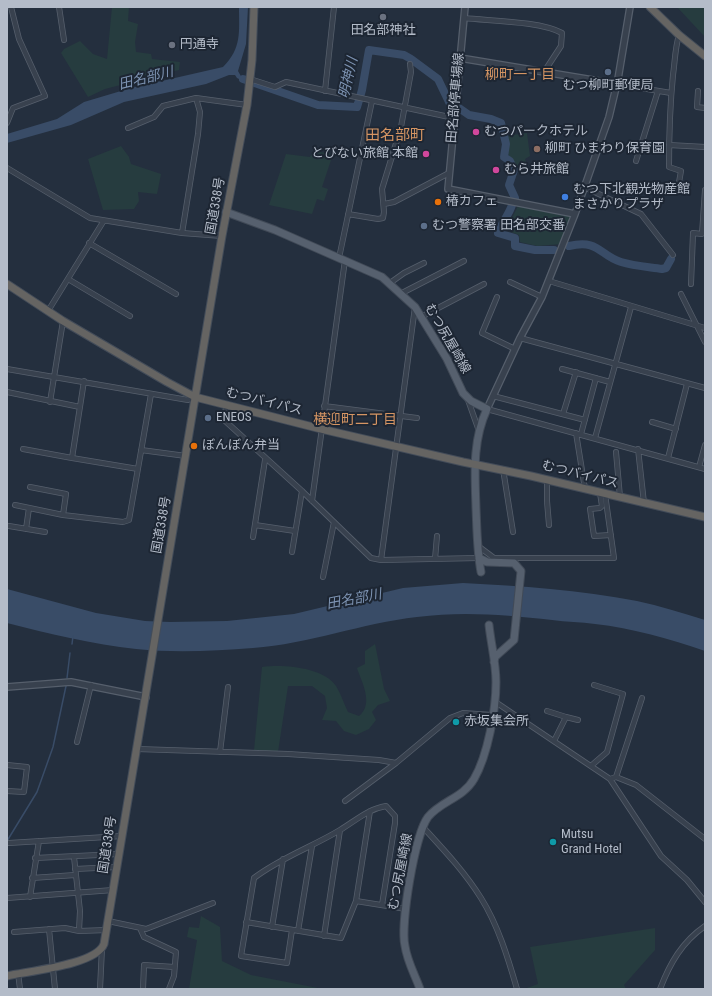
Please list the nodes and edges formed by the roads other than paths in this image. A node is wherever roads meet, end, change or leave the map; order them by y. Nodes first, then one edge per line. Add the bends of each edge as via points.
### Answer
1 (11, 7) edge
2 (59, 7) edge
3 (254, 7) edge
4 (334, 7) edge
5 (465, 7) edge
6 (630, 7) edge
7 (650, 7) edge
8 (464, 18) junction
9 (679, 35) junction
10 (64, 40) dead end
11 (705, 56) edge
12 (460, 58) junction
13 (410, 64) dead end
14 (544, 72) junction
15 (250, 81) junction
16 (617, 84) junction
17 (325, 91) junction
18 (658, 91) junction
19 (698, 91) dead end
20 (671, 93) junction
21 (196, 98) junction
22 (372, 101) junction
23 (247, 104) junction
24 (705, 108) edge
25 (404, 109) junction
26 (454, 118) junction
27 (7, 123) edge
28 (128, 128) dead end
29 (669, 145) junction
30 (705, 147) edge
31 (636, 161) dead end
32 (7, 168) edge
33 (449, 173) junction
34 (584, 187) junction
35 (678, 188) dead end
36 (705, 190) edge
37 (384, 204) junction
38 (226, 212) junction
39 (348, 214) junction
40 (575, 214) junction
41 (103, 222) junction
42 (182, 232) junction
43 (222, 236) junction
44 (89, 244) junction
45 (673, 255) dead end
46 (342, 259) junction
47 (464, 261) dead end
48 (424, 263) dead end
49 (68, 279) junction
50 (548, 281) junction
51 (510, 282) dead end
52 (390, 283) junction
53 (7, 284) edge
54 (484, 284) dead end
55 (691, 284) dead end
56 (402, 293) junction
57 (176, 294) dead end
58 (680, 294) dead end
59 (497, 297) dead end
60 (542, 297) junction
61 (415, 307) junction
62 (631, 307) junction
63 (48, 310) junction
64 (130, 316) dead end
65 (421, 316) junction
66 (63, 320) junction
67 (699, 327) junction
68 (705, 328) edge
69 (520, 338) junction
70 (705, 342) edge
71 (515, 349) junction
72 (616, 364) junction
73 (7, 369) edge
74 (562, 369) dead end
75 (576, 372) junction
76 (54, 376) junction
77 (596, 378) junction
78 (84, 381) junction
79 (610, 382) junction
80 (688, 384) junction
81 (705, 388) edge
82 (7, 392) edge
83 (151, 394) junction
84 (493, 396) junction
85 (195, 397) junction
86 (467, 398) junction
87 (50, 402) junction
88 (227, 405) junction
89 (80, 406) junction
90 (324, 406) junction
91 (486, 409) junction
92 (563, 414) junction
93 (401, 416) junction
94 (417, 418) dead end
95 (585, 420) junction
96 (652, 422) dead end
97 (321, 429) junction
98 (676, 429) junction
99 (478, 431) junction
100 (578, 433) junction
101 (595, 438) junction
102 (705, 445) edge
103 (398, 446) junction
104 (23, 449) dead end
105 (638, 449) junction
106 (141, 450) junction
107 (616, 452) dead end
108 (186, 456) junction
109 (72, 458) junction
110 (668, 458) junction
111 (265, 460) junction
112 (475, 464) junction
113 (699, 467) junction
114 (138, 469) junction
115 (503, 469) junction
116 (705, 469) edge
117 (547, 480) junction
118 (30, 487) dead end
119 (585, 489) junction
120 (302, 491) junction
121 (603, 493) junction
122 (620, 497) junction
123 (312, 501) junction
124 (644, 503) junction
125 (14, 505) dead end
126 (29, 508) junction
127 (63, 515) junction
128 (705, 517) edge
129 (334, 522) junction
130 (255, 524) junction
131 (549, 525) dead end
132 (9, 526) dead end
133 (26, 529) junction
134 (295, 531) junction
135 (45, 532) dead end
136 (513, 532) dead end
137 (611, 535) junction
138 (437, 536) dead end
139 (253, 538) dead end
140 (478, 546) junction
141 (292, 552) dead end
142 (479, 558) junction
143 (435, 559) junction
144 (382, 560) junction
145 (481, 572) dead end
146 (323, 577) dead end
147 (489, 625) dead end
148 (494, 664) junction
149 (91, 685) junction
150 (594, 685) dead end
151 (7, 687) edge
152 (228, 687) dead end
153 (146, 697) junction
154 (642, 698) dead end
155 (494, 702) junction
156 (547, 711) dead end
157 (492, 715) junction
158 (566, 717) junction
159 (578, 720) dead end
160 (554, 741) junction
161 (77, 742) dead end
162 (136, 749) junction
163 (220, 752) junction
164 (396, 763) junction
165 (7, 765) edge
166 (592, 765) junction
167 (616, 777) junction
168 (610, 779) junction
169 (7, 791) edge
170 (345, 801) dead end
171 (370, 811) junction
172 (422, 826) junction
173 (340, 830) junction
174 (122, 836) junction
175 (705, 839) edge
176 (39, 840) junction
177 (9, 843) dead end
178 (312, 846) junction
179 (119, 854) junction
180 (74, 856) junction
181 (35, 858) junction
182 (283, 859) junction
183 (117, 867) junction
184 (75, 869) junction
185 (75, 875) junction
186 (32, 878) junction
187 (113, 890) junction
188 (77, 893) junction
189 (30, 897) junction
190 (7, 898) edge
191 (356, 901) junction
192 (705, 902) edge
193 (213, 903) dead end
194 (382, 905) junction
195 (406, 909) junction
196 (108, 921) junction
197 (246, 922) junction
198 (705, 926) edge
199 (272, 927) junction
200 (140, 928) junction
201 (49, 930) junction
202 (107, 930) junction
203 (292, 930) junction
204 (79, 931) junction
205 (298, 931) junction
206 (14, 932) dead end
207 (324, 936) junction
208 (102, 948) junction
209 (54, 967) junction
210 (174, 967) junction
211 (18, 973) junction
212 (7, 976) edge
213 (20, 989) edge
214 (55, 989) edge
215 (100, 989) edge
216 (143, 989) edge
217 (169, 989) edge
218 (420, 989) edge
219 (517, 989) edge
220 (660, 989) edge

1 - 27 street via 19,38 45,96 13,108
2 - 10 street
3 - 15 highway, 国道338号
4 - 17 street
5 - 8 street, 田名部停車場線
6 - 16 street
7 - 9 highway
8 - 12 street, 田名部停車場線
8 - 14 street via 531,25 562,33 561,46
9 - 11 highway
9 - 20 street
12 - 14 street
12 - 26 street, 田名部停車場線
13 - 25 street via 411,72
14 - 16 street
15 - 17 street via 275,87 286,82
15 - 23 highway, 国道338号
16 - 18 street
16 - 34 street via 609,117
17 - 22 street
18 - 20 street
18 - 31 street
19 - 24 street via 697,107
20 - 29 street
21 - 23 street
21 - 28 street via 163,106 154,117
21 - 42 street via 200,112 198,134
22 - 25 street
22 - 39 street
23 - 38 highway, 国道338号
25 - 26 street
25 - 37 street via 395,150 383,183
26 - 33 street, 田名部停車場線
29 - 30 street
29 - 35 street via 669,167 681,171
32 - 41 street via 90,218
33 - 37 street via 394,202
33 - 40 street, 田名部停車場線 via 448,189
34 - 40 street
34 - 45 street via 641,214
36 - 55 street via 702,234 693,233
37 - 39 street via 381,220
38 - 43 highway, 国道338号
38 - 46 main road, むつ尻屋崎線
39 - 46 street
40 - 50 street
41 - 42 street
41 - 44 street
42 - 43 street
43 - 85 highway, 国道338号
44 - 49 street
44 - 57 street
46 - 52 main road, むつ尻屋崎線
46 - 90 street
47 - 56 street
48 - 52 street
49 - 63 street
49 - 64 street
50 - 60 street
50 - 62 street via 603,296
51 - 60 street
52 - 56 main road, むつ尻屋崎線
53 - 63 highway, むつバイパス
54 - 65 street
56 - 61 main road, むつ尻屋崎線
58 - 67 street
59 - 71 street via 482,333
60 - 69 street
61 - 65 main road, むつ尻屋崎線
61 - 93 street
62 - 67 street
62 - 72 street
63 - 66 highway, むつバイパス
65 - 86 main road, むつ尻屋崎線
66 - 76 street
66 - 85 highway, むつバイパス
67 - 68 street
67 - 70 street
69 - 71 street
69 - 72 street
71 - 84 street
72 - 79 street
72 - 80 street
73 - 76 street
74 - 75 street
75 - 77 street
75 - 92 street
76 - 78 street
76 - 87 street
77 - 79 street
77 - 95 street
78 - 83 street
78 - 89 street
79 - 101 street
80 - 81 street
80 - 98 street
82 - 87 street
83 - 85 street via 188,400
83 - 106 street
84 - 91 street
84 - 92 street
85 - 88 highway, むつバイパス
85 - 108 highway, 国道338号
86 - 91 main road
86 - 99 street
87 - 89 street
88 - 97 highway, むつバイパス
88 - 111 street via 223,419
89 - 109 street
90 - 93 street
90 - 97 street
91 - 99 main road
91 - 100 street
92 - 95 street
93 - 94 street
93 - 103 street
95 - 100 street
96 - 98 street
97 - 103 highway, むつバイパス
97 - 123 street
98 - 110 street
99 - 112 main road
100 - 101 street
100 - 119 street
101 - 105 street
102 - 113 street
103 - 112 highway, むつバイパス
103 - 144 street
104 - 109 street
105 - 110 street
105 - 124 street
106 - 108 street
106 - 114 street
107 - 122 street
108 - 153 highway, 国道338号
109 - 114 street
110 - 113 street
111 - 120 street
111 - 130 street
112 - 115 highway, むつバイパス
112 - 140 main road
113 - 116 street
114 - 127 street via 129,520 123,522
115 - 117 highway, むつバイパス
115 - 136 street
117 - 119 highway, むつバイパス
117 - 131 street
118 - 127 street via 66,494
119 - 121 highway, むつバイパス
120 - 123 street
120 - 134 street
121 - 122 highway, むつバイパス
121 - 137 street
121 - 137 street via 602,506 590,509 594,536
122 - 124 highway, むつバイパス
123 - 129 street
124 - 128 highway, むつバイパス
125 - 126 street
126 - 127 street
126 - 133 street
129 - 144 street via 371,558
129 - 146 street
130 - 134 street
130 - 139 street
132 - 133 street
133 - 135 street
134 - 141 street
137 - 140 street via 614,558 494,558
138 - 143 street
140 - 142 main road
142 - 143 street
142 - 145 main road
142 - 148 main road via 487,562 514,563 519,567 521,577 514,640 495,657
143 - 144 street
147 - 148 main road, むつ尻屋崎線
148 - 155 main road, むつ尻屋崎線
149 - 151 street via 57,682
149 - 153 street
149 - 161 street
150 - 166 street via 623,694 607,752
152 - 163 street
153 - 162 highway, 国道338号
154 - 167 street
155 - 157 main road, むつ尻屋崎線
155 - 160 street
156 - 158 street
157 - 164 street via 464,713 450,718
157 - 172 main road, むつ尻屋崎線 via 482,758 474,778 464,792 432,813
158 - 159 street
158 - 160 street
160 - 166 street
162 - 163 street
162 - 174 highway, 国道338号
163 - 164 street via 288,754
164 - 170 street
165 - 169 street via 27,767 24,792
166 - 168 street
167 - 168 street
167 - 175 street via 636,785
168 - 192 street via 660,856 687,880
171 - 173 street
171 - 191 street
171 - 194 street via 386,806 395,816
172 - 195 main road, むつ尻屋崎線
172 - 219 street via 481,898 492,918
173 - 178 street
173 - 207 street
174 - 176 street
174 - 179 highway, 国道338号
176 - 177 street
176 - 181 street
178 - 182 street
178 - 205 street
179 - 180 street
179 - 183 highway, 国道338号
180 - 181 street
180 - 184 street
181 - 186 street
182 - 197 street via 254,878
182 - 199 street
183 - 184 street
183 - 187 highway, 国道338号
184 - 185 street
185 - 186 street
185 - 188 street
186 - 189 street
187 - 188 street
187 - 196 highway, 国道338号
188 - 189 street
188 - 204 street via 80,911
189 - 190 street
191 - 194 street
191 - 207 street via 341,938
193 - 200 street via 146,929
194 - 195 street
195 - 218 main road, むつ尻屋崎線 via 404,946
196 - 200 street
196 - 202 highway, 国道338号
197 - 199 street
197 - 203 street via 241,956 287,963
198 - 220 street via 687,941 674,958
199 - 203 street
200 - 210 street via 144,937 176,952
201 - 204 street via 65,928
201 - 206 street
201 - 209 street
202 - 204 street
202 - 208 highway, 国道338号
203 - 205 street
205 - 207 street
208 - 209 highway via 78,961
208 - 215 street
209 - 211 highway
209 - 214 street
210 - 216 street via 144,965
210 - 217 street
211 - 212 highway
211 - 213 street

